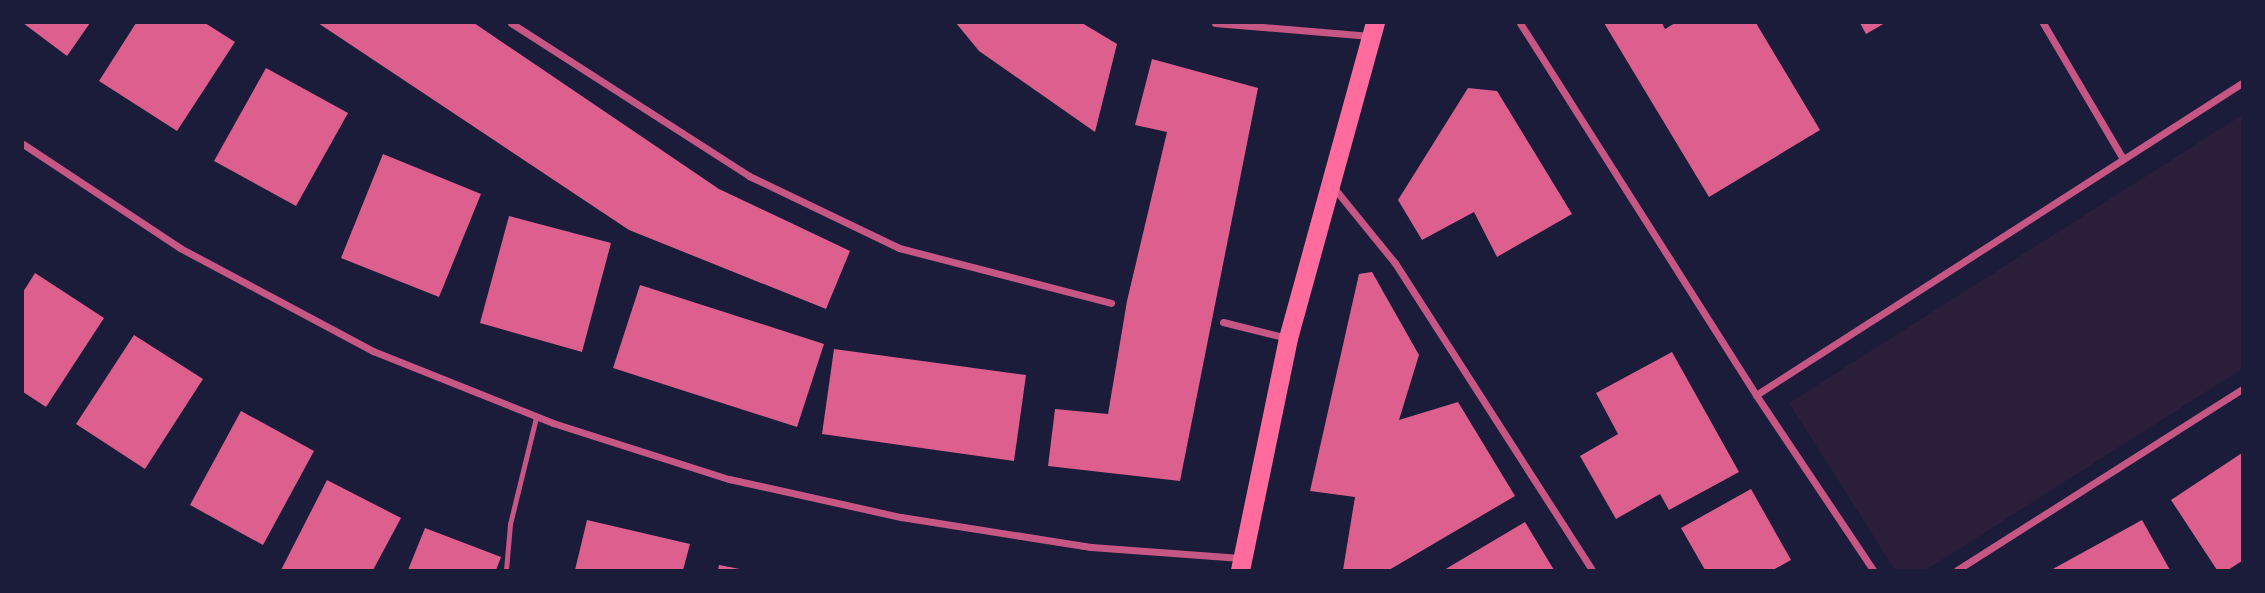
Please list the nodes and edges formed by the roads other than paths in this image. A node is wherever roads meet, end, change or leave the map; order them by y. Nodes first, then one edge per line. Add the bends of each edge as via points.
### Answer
1 (511, 23) edge
2 (1215, 23) edge
3 (1520, 23) edge
4 (2043, 23) edge
5 (1373, 30) edge
6 (2242, 83) edge
7 (23, 144) edge
8 (2123, 159) junction
9 (1331, 185) junction
10 (1111, 303) dead end
11 (1223, 322) dead end
12 (1288, 338) junction
13 (2242, 390) edge
14 (1756, 395) junction
15 (536, 416) junction
16 (1240, 564) edge
17 (506, 570) edge
18 (1592, 570) edge
19 (1873, 570) edge
20 (1957, 570) edge

1 - 10 street via 749,176 899,248
2 - 5 street
3 - 14 street
4 - 8 street
5 - 9 highway
6 - 8 street
7 - 15 street via 180,248 337,332
8 - 14 street
9 - 12 highway
9 - 18 street via 1395,263
11 - 12 street
12 - 16 highway
13 - 20 street
14 - 19 street
15 - 16 street via 729,479 901,517 1090,547
15 - 17 lane via 510,524

